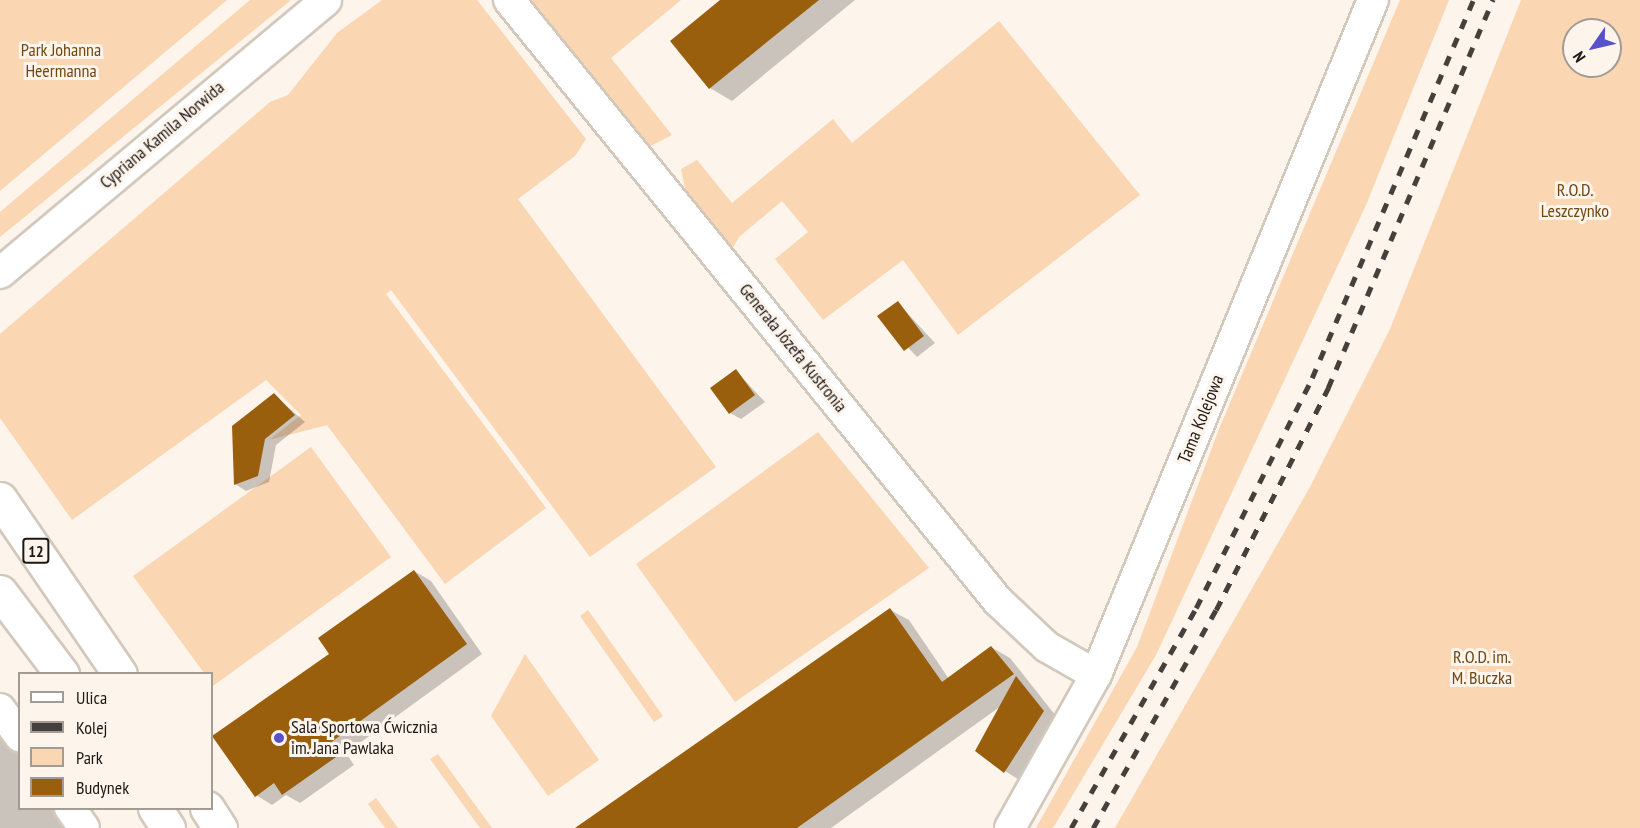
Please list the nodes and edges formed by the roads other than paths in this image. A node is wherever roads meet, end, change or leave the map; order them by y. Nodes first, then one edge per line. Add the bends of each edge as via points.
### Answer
1 (326, 0) edge
2 (509, 0) edge
3 (1373, 0) edge
4 (0, 273) edge
5 (0, 499) edge
6 (0, 592) edge
7 (60, 672) edge
8 (119, 672) edge
9 (1096, 675) junction
10 (0, 709) edge
11 (18, 734) edge
12 (71, 810) edge
13 (156, 810) edge
14 (208, 810) edge
15 (84, 828) edge
16 (168, 828) edge
17 (220, 828) edge
18 (1010, 828) edge

1 - 4 street, Cypriana Kamila Norwida
2 - 9 street, Generała Józefa Kustronia via 998,601 1047,647
3 - 9 street, Tama Kolejowa
5 - 8 main road, 12
6 - 7 main road
9 - 18 street, Tama Kolejowa
10 - 11 street
12 - 15 street
13 - 16 main road
14 - 17 main road

